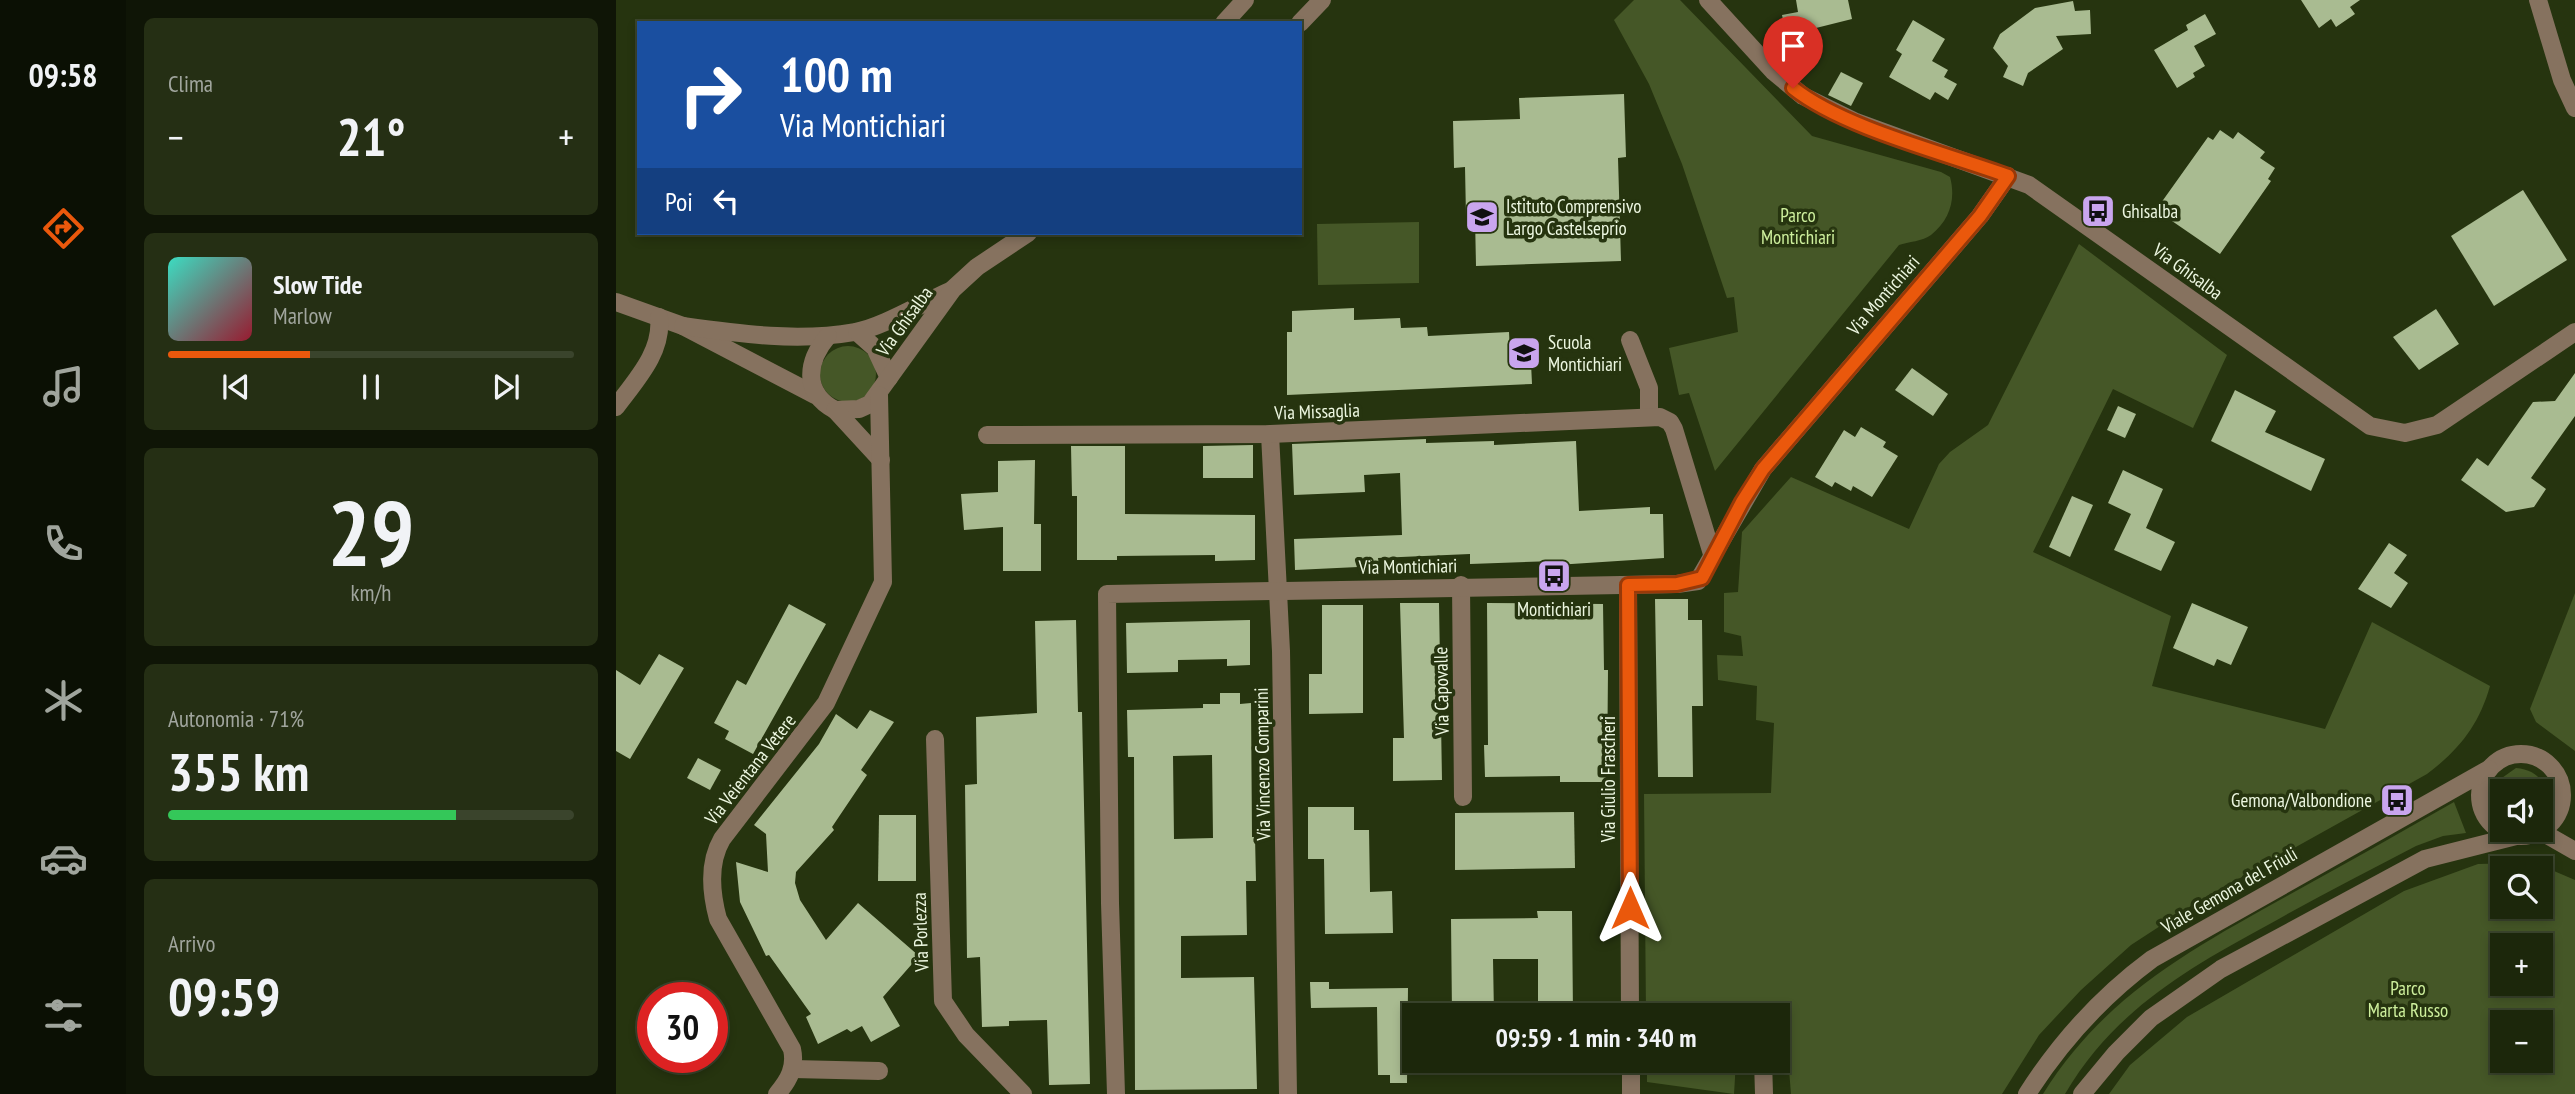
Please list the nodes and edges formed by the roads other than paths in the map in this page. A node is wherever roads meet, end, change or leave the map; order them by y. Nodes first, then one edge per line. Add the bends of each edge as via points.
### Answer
1 (1245, 0) edge
2 (1322, 0) edge
3 (1708, 0) edge
4 (2538, 0) edge
5 (1226, 21) edge
6 (1302, 21) edge
7 (2575, 108) edge
8 (2008, 176) junction
9 (1001, 235) edge
10 (1025, 235) edge
11 (976, 267) junction
12 (953, 289) junction
13 (616, 302) edge
14 (659, 317) junction
15 (683, 326) junction
16 (857, 332) junction
17 (2575, 332) edge
18 (828, 336) junction
19 (1630, 340) dead end
20 (889, 378) junction
21 (879, 395) junction
22 (815, 396) junction
23 (616, 407) edge
24 (835, 410) junction
25 (1649, 416) junction
26 (1270, 434) junction
27 (987, 435) dead end
28 (881, 460) junction
29 (1712, 554) junction
30 (1628, 585) junction
31 (1461, 586) junction
32 (1278, 590) junction
33 (936, 739) dead end
34 (2542, 760) junction
35 (2489, 769) junction
36 (2575, 777) edge
37 (1463, 797) dead end
38 (2553, 818) edge
39 (2490, 819) edge
40 (2553, 838) edge
41 (2492, 842) edge
42 (2575, 851) edge
43 (1630, 1003) edge
44 (793, 1069) junction
45 (880, 1071) dead end
46 (1631, 1073) edge
47 (1763, 1073) edge
48 (777, 1094) edge
49 (1023, 1094) edge
50 (1116, 1094) edge
51 (1288, 1094) edge
52 (1631, 1094) edge
53 (1764, 1094) edge
54 (2027, 1094) edge
55 (2082, 1094) edge

1 - 5 street
2 - 6 street
3 - 8 street, Via Ghisalba via 1773,71 1814,102 1875,130
4 - 7 street
8 - 17 street, Via Ghisalba via 2070,213 2359,421 2381,430 2411,433 2437,425
8 - 29 street, Via Montichiari via 1980,216 1763,469
9 - 11 street
10 - 11 street, Via Ghisalba
11 - 12 street, Via Ghisalba
12 - 16 street, Via Ghisalba
12 - 20 street, Via Ghisalba
13 - 14 street
14 - 15 street
14 - 23 street via 661,335 652,357
15 - 18 street via 771,337
15 - 22 street
16 - 18 street
16 - 20 street via 875,348
18 - 22 street via 812,358 810,382
19 - 25 street via 1648,388
20 - 21 street
21 - 24 street via 859,409
21 - 28 street, Via Veientana Vetere
22 - 24 street
24 - 28 street
25 - 26 street, Via Missaglia
25 - 29 street via 1663,417 1672,425
26 - 27 street, Via Missaglia
26 - 32 street, Via Vincenzo Comparini
28 - 44 street, Via Veientana Vetere via 883,582 873,608 826,704 722,839 714,857 713,897 718,919 787,1039
29 - 30 street, Via Montichiari via 1698,581
30 - 31 street, Via Montichiari
30 - 43 street, Via Giulio Frascheri
31 - 32 street, Via Montichiari
31 - 37 street, Via Capovalle
32 - 50 street, Via Montichiari via 1107,594
32 - 51 street, Via Vincenzo Comparini
33 - 49 street, Via Porlezza via 943,1001 960,1028
34 - 35 street via 2508,756
34 - 36 street
34 - 38 street via 2560,782 2562,796
35 - 39 street via 2482,782 2483,811
35 - 54 street, Viale Gemona del Friuli via 2152,959 2079,1024
40 - 42 street
41 - 55 street via 2425,859 2221,969 2151,1018
44 - 45 street
44 - 48 street
46 - 52 street
47 - 53 street

